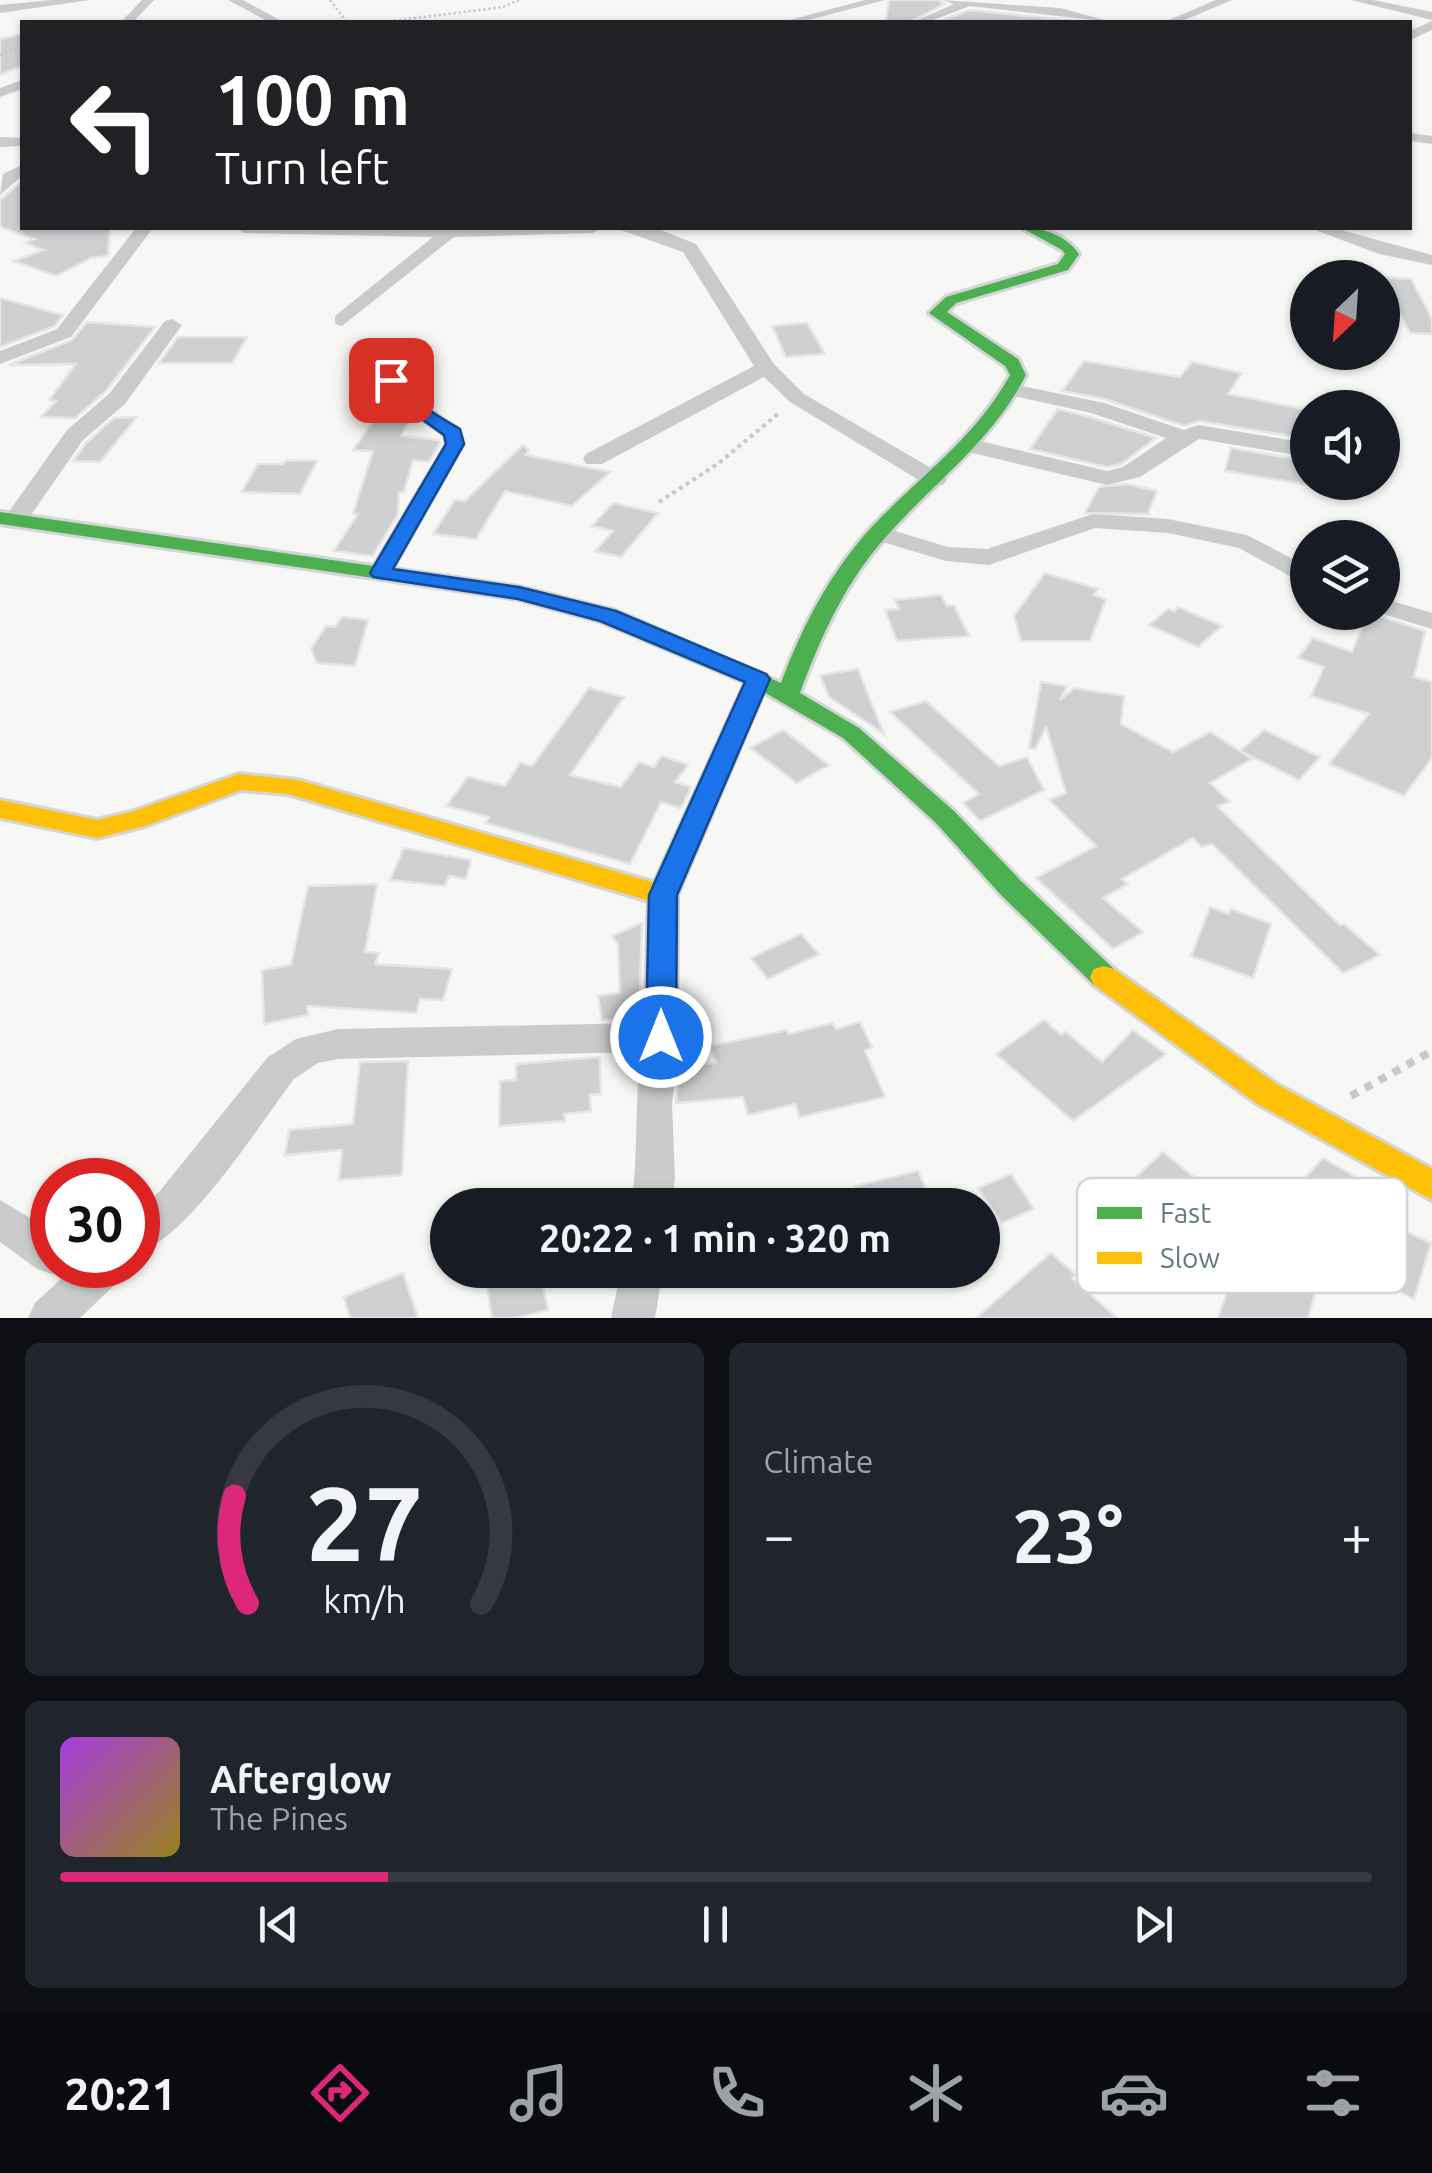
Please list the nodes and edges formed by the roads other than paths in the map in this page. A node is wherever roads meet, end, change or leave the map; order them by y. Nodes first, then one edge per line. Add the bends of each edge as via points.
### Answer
1 (84, 0) edge
2 (148, 0) edge
3 (234, 0) edge
4 (879, 0) edge
5 (948, 0) edge
6 (990, 0) edge
7 (1069, 0) edge
8 (1226, 0) edge
9 (1357, 0) edge
10 (968, 3) junction
11 (5, 6) edge
12 (1060, 12) junction
13 (1432, 16) edge
14 (27, 20) edge
15 (129, 20) edge
16 (273, 20) edge
17 (796, 20) edge
18 (924, 20) edge
19 (1086, 20) edge
20 (1175, 20) edge
21 (1432, 25) edge
22 (1414, 41) edge
23 (20, 171) edge
24 (0, 190) edge
25 (142, 230) edge
26 (347, 230) edge
27 (522, 230) edge
28 (638, 230) edge
29 (1033, 230) edge
30 (1324, 230) edge
31 (450, 232) junction
32 (1432, 260) edge
33 (342, 320) dead end
34 (172, 325) dead end
35 (0, 358) edge
36 (766, 368) junction
37 (391, 380) dead end
38 (1012, 390) junction
39 (1181, 436) junction
40 (976, 446) junction
41 (1290, 447) edge
42 (594, 459) dead end
43 (935, 480) junction
44 (8, 519) edge
45 (878, 533) junction
46 (1290, 567) edge
47 (380, 573) junction
48 (1400, 611) edge
49 (1432, 621) edge
50 (773, 686) junction
51 (0, 809) edge
52 (663, 895) junction
53 (661, 1037) junction
54 (1432, 1186) edge
55 (654, 1188) edge
56 (160, 1216) edge
57 (0, 1218) edge
58 (30, 1239) edge
59 (82, 1288) edge
60 (639, 1288) edge
61 (50, 1318) edge
62 (634, 1318) edge

1 - 11 street
2 - 15 street
3 - 16 street
4 - 17 street
5 - 10 street
6 - 10 street
7 - 12 street
8 - 20 street
9 - 13 street
10 - 12 street
10 - 18 street
11 - 14 street via 24,12
12 - 19 street
21 - 22 street
23 - 24 street
25 - 35 street via 64,333
26 - 31 street
27 - 31 street
28 - 36 street via 690,248
29 - 38 street via 1067,248 1068,262 1051,273 951,300 938,313 1012,363 1018,375
30 - 32 street
31 - 33 street
34 - 44 street via 117,399 75,435
36 - 42 street
36 - 43 street via 797,398
37 - 47 street via 416,410 453,433 455,444
38 - 39 street
38 - 40 street
39 - 40 street via 1120,478
39 - 41 street via 1212,432
40 - 43 street
43 - 45 street
44 - 47 street
45 - 46 street via 946,554 989,557 1093,521 1168,526 1248,542
45 - 50 street
47 - 50 street via 519,593 608,616
48 - 49 street
50 - 52 street
50 - 54 street via 851,733 945,816 1102,975 1267,1094
51 - 52 street via 97,829 239,782 289,786
52 - 53 street
53 - 55 street
53 - 56 street via 309,1050 281,1068
57 - 58 street
59 - 61 street
60 - 62 street

